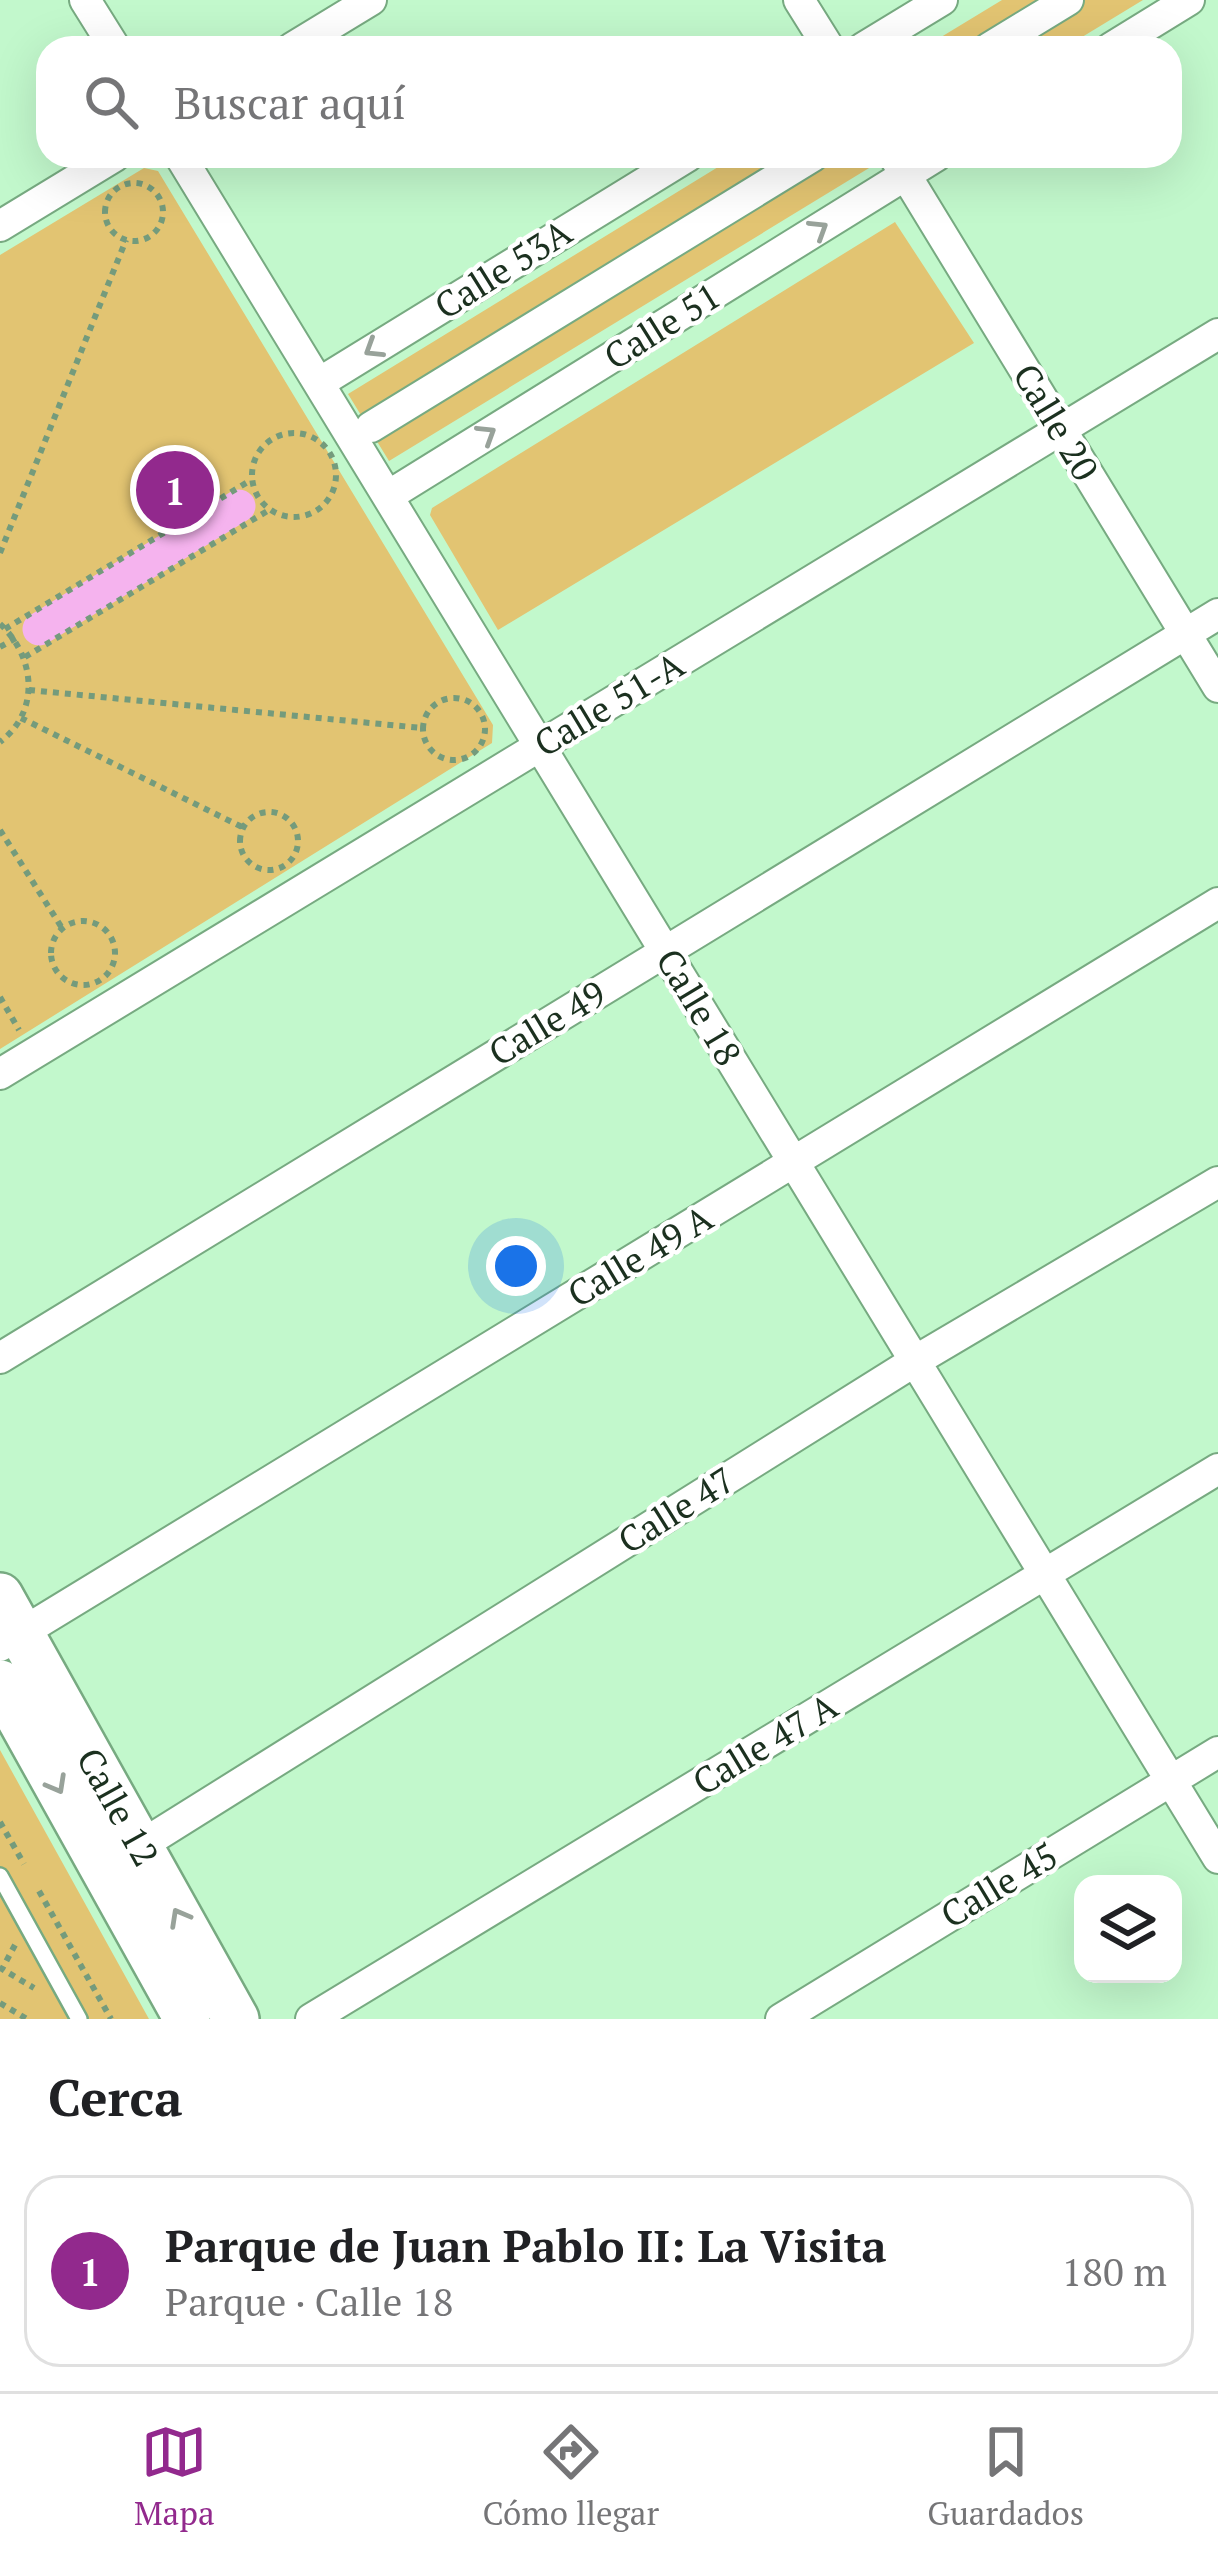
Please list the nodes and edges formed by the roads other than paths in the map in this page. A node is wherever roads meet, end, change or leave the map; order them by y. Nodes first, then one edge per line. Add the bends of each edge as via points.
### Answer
1 (86, 0) edge
2 (371, 0) edge
3 (800, 0) edge
4 (941, 0) edge
5 (1068, 0) edge
6 (1189, 0) edge
7 (108, 36) edge
8 (312, 36) edge
9 (822, 36) edge
10 (882, 36) edge
11 (1009, 36) edge
12 (1130, 36) edge
13 (95, 168) edge
14 (188, 168) edge
15 (668, 168) edge
16 (793, 168) edge
17 (895, 168) edge
18 (902, 168) edge
19 (0, 226) edge
20 (1218, 334) edge
21 (319, 383) junction
22 (371, 427) dead end
23 (1061, 429) junction
24 (388, 496) junction
25 (1218, 614) edge
26 (1186, 634) junction
27 (1218, 687) edge
28 (540, 746) junction
29 (1218, 903) edge
30 (665, 951) junction
31 (10, 1058) edge
32 (794, 1162) junction
33 (1218, 1182) edge
34 (0, 1358) edge
35 (915, 1361) junction
36 (1218, 1469) edge
37 (1045, 1574) junction
38 (7, 1625) edge
39 (0, 1683) edge
40 (1218, 1752) edge
41 (1171, 1781) junction
42 (140, 1846) junction
43 (1218, 1858) edge
44 (0, 1876) edge
45 (79, 2019) edge
46 (187, 2019) edge
47 (236, 2019) edge
48 (311, 2019) edge
49 (781, 2019) edge

1 - 7 street
2 - 8 street
3 - 9 street
4 - 10 street
5 - 11 street
6 - 12 street
13 - 19 street
14 - 21 street, Calle 18
15 -> 21 street, Calle 53A
16 - 22 street
24 -> 17 street, Calle 51
18 - 23 street, Calle 20
20 - 23 street, Calle 51-A
21 - 24 street, Calle 18
23 - 26 street, Calle 20
23 - 28 street, Calle 51-A
24 - 28 street, Calle 18
25 - 26 street, Calle 49
26 - 27 street, Calle 20
26 - 30 street, Calle 49
28 - 30 street, Calle 18
28 - 31 street, Calle 51-A
29 - 32 street, Calle 49 A
30 - 32 street, Calle 18
30 - 34 street, Calle 49
32 - 35 street, Calle 18
32 - 38 street, Calle 49 A
33 - 35 street, Calle 47
35 - 37 street, Calle 18
35 - 42 street, Calle 47
36 - 37 street, Calle 47 A
37 - 41 street, Calle 18
37 - 48 street, Calle 47 A
38 - 42 street, Calle 12
39 -> 46 street, Calle 12
40 - 41 street, Calle 45
41 - 43 street, Calle 18
41 - 49 street, Calle 45
47 -> 42 street, Calle 12
44 - 45 lane

